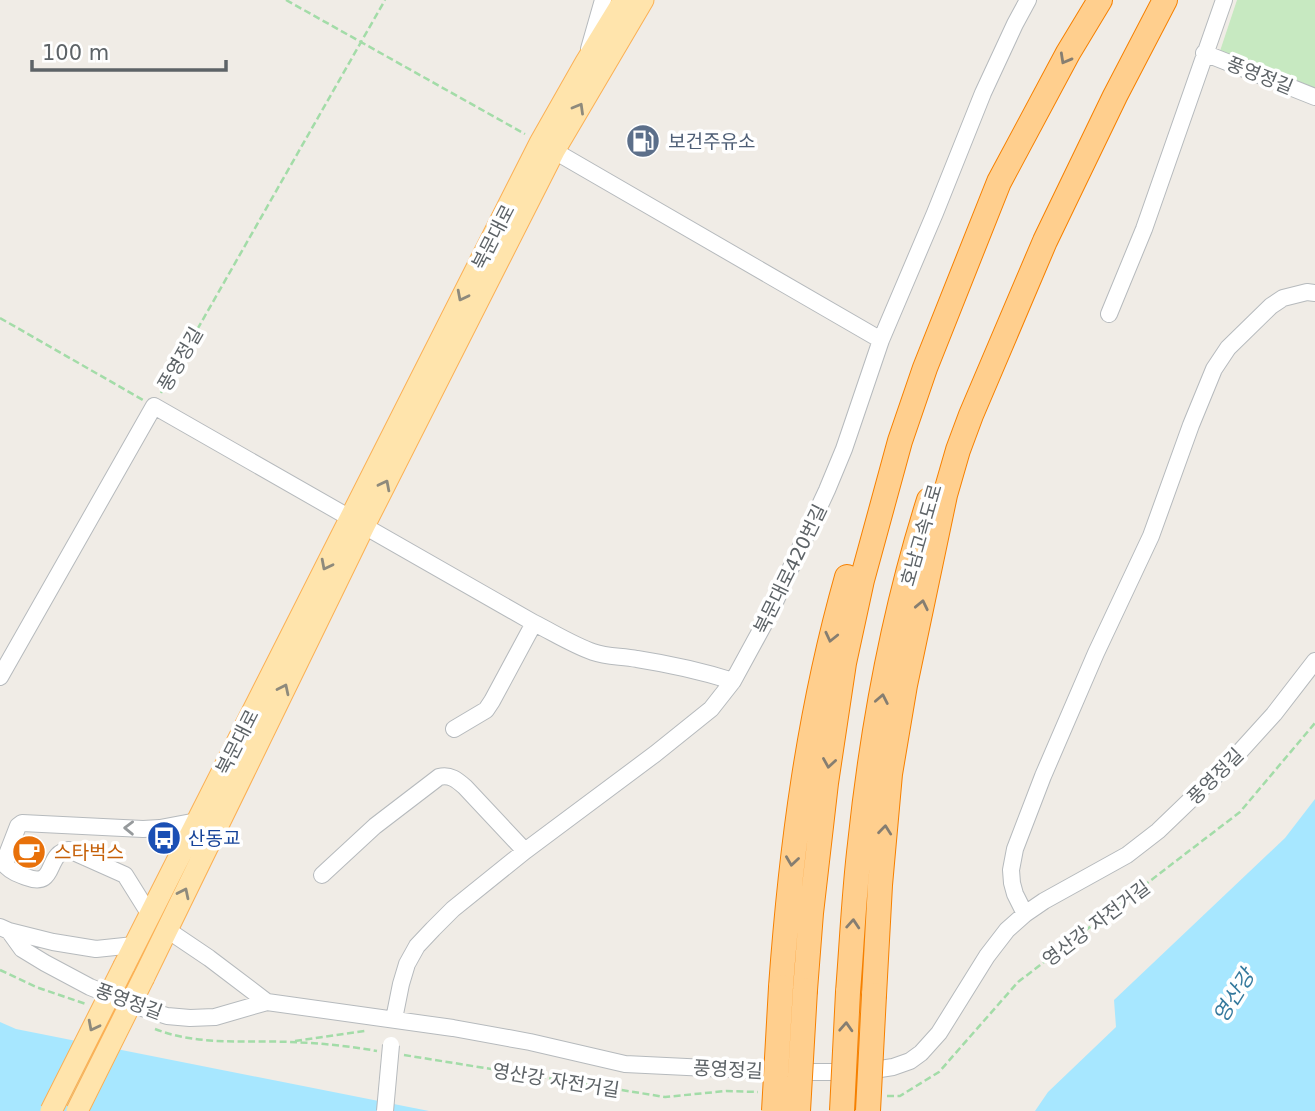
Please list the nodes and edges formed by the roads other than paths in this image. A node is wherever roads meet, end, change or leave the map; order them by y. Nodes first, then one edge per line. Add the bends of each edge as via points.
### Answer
1 (603, 0) edge
2 (624, 0) edge
3 (643, 0) edge
4 (1028, 0) edge
5 (1100, 0) edge
6 (1149, 0) edge
7 (1165, 0) edge
8 (1224, 0) edge
9 (1204, 53) junction
10 (586, 62) junction
11 (1315, 97) edge
12 (547, 147) junction
13 (999, 182) junction
14 (1315, 293) edge
15 (1108, 313) dead end
16 (881, 340) junction
17 (357, 522) junction
18 (534, 623) junction
19 (1315, 661) edge
20 (0, 677) edge
21 (733, 681) junction
22 (454, 729) dead end
23 (197, 821) junction
24 (525, 851) junction
25 (322, 875) dead end
26 (149, 915) junction
27 (1025, 915) junction
28 (4, 929) edge
29 (166, 929) junction
30 (134, 945) junction
31 (267, 1002) junction
32 (391, 1040) junction
33 (770, 1102) edge
34 (877, 1103) edge
35 (51, 1111) edge
36 (77, 1111) edge
37 (386, 1111) edge
38 (798, 1111) edge
39 (842, 1111) edge

1 - 10 street
2 - 10 main road, 북문대로
12 -> 3 main road, 북문대로
4 - 16 street, 북문대로420번길 via 983,93
5 -> 13 highway
39 -> 6 highway, 호남고속도로, bridge via 859,845 870,763 892,643 923,521 991,332
34 -> 7 highway, bridge via 874,995 890,774 945,495 976,403 1045,242
8 - 9 street
9 - 11 street, 풍영정길
9 - 15 street via 1144,229
10 - 12 main road, 북문대로
12 - 16 street
12 - 17 main road, 북문대로
13 -> 33 highway, bridge via 949,277 916,355 834,623 803,781
13 -> 38 highway, bridge via 900,441 844,663 811,913
14 - 27 street via 1283,298 1271,306 1228,348 1214,369 1151,536 1085,678 1015,849 1012,883
16 - 21 street, 북문대로420번길 via 822,501
17 - 18 street
17 - 20 street, 풍영정길 via 154,406
17 -> 23 main road, 북문대로
29 -> 17 main road, 북문대로
18 - 21 street via 593,652
18 - 22 street via 492,701
19 - 27 street, 풍영정길 via 1235,757 1158,831 1128,855
21 - 24 street, 북문대로420번길 via 702,717
23 - 26 main road, 북문대로
23 -> 26 street via 128,829 18,826 6,857 12,872 40,881 58,855 69,850 125,875
24 - 25 street via 465,787 444,776 375,826
24 - 32 street, 북문대로420번길 via 453,909 417,946 401,984
26 - 30 main road, 북문대로
27 - 32 street, 풍영정길 via 987,956 939,1033 910,1061 894,1068 789,1072 625,1064 530,1042
28 - 30 street via 96,949
28 - 31 street, 풍영정길 via 45,963 153,1013 215,1017
29 - 31 street
29 - 36 main road, 북문대로, bridge
30 -> 35 main road, 북문대로, bridge
31 - 32 street, 풍영정길
32 - 37 street, 북문대로420번길, bridge

